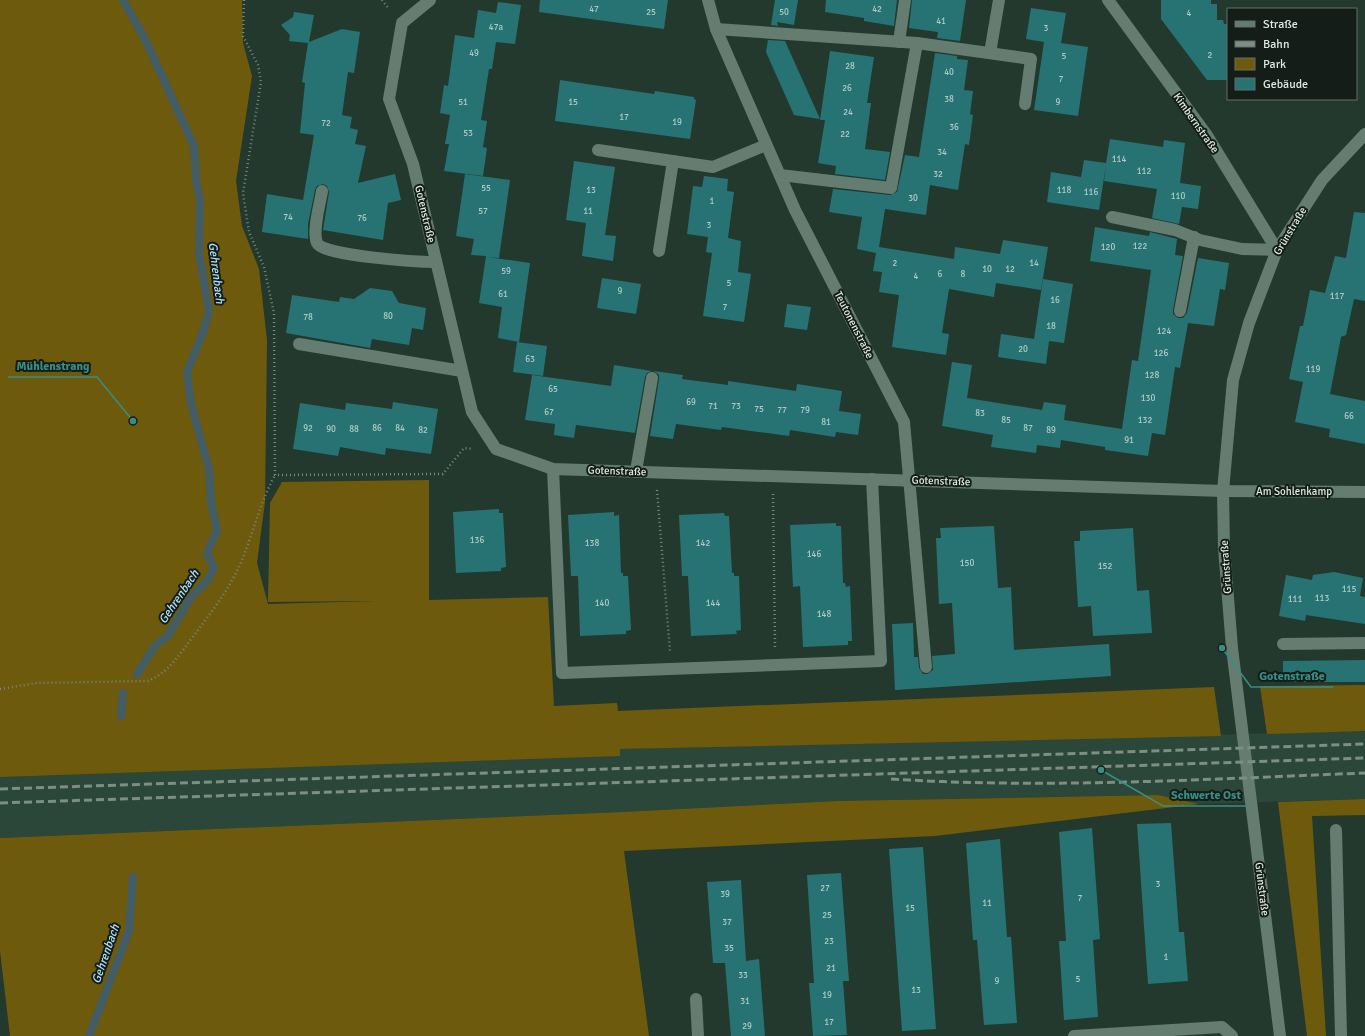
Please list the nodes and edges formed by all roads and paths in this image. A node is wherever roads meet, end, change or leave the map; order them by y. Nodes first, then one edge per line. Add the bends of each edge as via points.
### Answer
1 (244, 0) edge
2 (430, 0) edge
3 (708, 0) edge
4 (906, 0) edge
5 (999, 0) edge
6 (1108, 0) edge
7 (716, 29) junction
8 (899, 42) junction
9 (917, 43) junction
10 (990, 53) junction
11 (1024, 104) dead end
12 (1365, 134) edge
13 (766, 145) junction
14 (598, 150) dead end
15 (673, 161) junction
16 (780, 175) junction
17 (322, 191) dead end
18 (1112, 217) dead end
19 (1194, 237) junction
20 (1277, 250) junction
21 (659, 251) dead end
22 (436, 262) junction
23 (1180, 311) dead end
24 (300, 344) dead end
25 (462, 371) junction
26 (652, 378) dead end
27 (496, 449) junction
28 (553, 469) junction
29 (636, 472) junction
30 (656, 472) junction
31 (275, 475) junction
32 (773, 476) junction
33 (872, 479) junction
34 (908, 480) junction
35 (1223, 491) junction
36 (1365, 492) edge
37 (1365, 643) edge
38 (1283, 644) dead end
39 (775, 664) junction
40 (926, 667) dead end
41 (671, 668) junction
42 (0, 689) edge
43 (1336, 830) dead end
44 (696, 999) dead end
45 (698, 1036) edge
46 (1074, 1036) edge
47 (1232, 1036) edge
48 (1280, 1036) edge
49 (1341, 1036) edge

1 - 31 path via 243,36 258,66 261,82 243,193 249,232 264,267 274,313
2 - 22 street, Gotenstraße via 402,23 389,99 413,164
3 - 7 street, Teutonenstraße
4 - 8 street
5 - 10 street
6 - 20 street, Kimbernstraße via 1206,134
7 - 8 street
7 - 13 street, Teutonenstraße
8 - 9 street
9 - 10 street
9 - 16 street via 891,188
10 - 11 street via 1031,59
12 - 20 street, Grünstraße via 1322,180
13 - 15 street via 713,167
13 - 16 street, Teutonenstraße
14 - 15 street
15 - 21 street
16 - 34 street, Teutonenstraße via 795,210 904,422
17 - 22 street via 316,232 317,243 321,248 335,252
18 - 19 street via 1175,230
19 - 20 street via 1242,249
19 - 23 street
20 - 35 street, Grünstraße via 1249,322 1233,380
22 - 25 street, Gotenstraße
24 - 25 street
25 - 27 street, Gotenstraße via 472,412
26 - 29 street
27 - 28 street, Gotenstraße
27 - 31 path via 464,448 443,474
28 - 29 street, Gotenstraße
28 - 41 street via 562,672
29 - 30 street, Gotenstraße
30 - 32 street, Gotenstraße
30 - 41 path
31 - 42 path via 246,550 228,587 173,662 158,677 148,681 37,683
32 - 33 street, Gotenstraße
32 - 39 path
33 - 34 street, Gotenstraße
33 - 39 street via 881,661
34 - 35 street, Gotenstraße
34 - 40 street, Teutonenstraße
35 - 36 street, Am Sohlenkamp
35 - 48 street, Grünstraße via 1224,548 1232,648
37 - 38 street
39 - 41 street
43 - 49 street
44 - 45 street
46 - 47 street via 1222,1027

